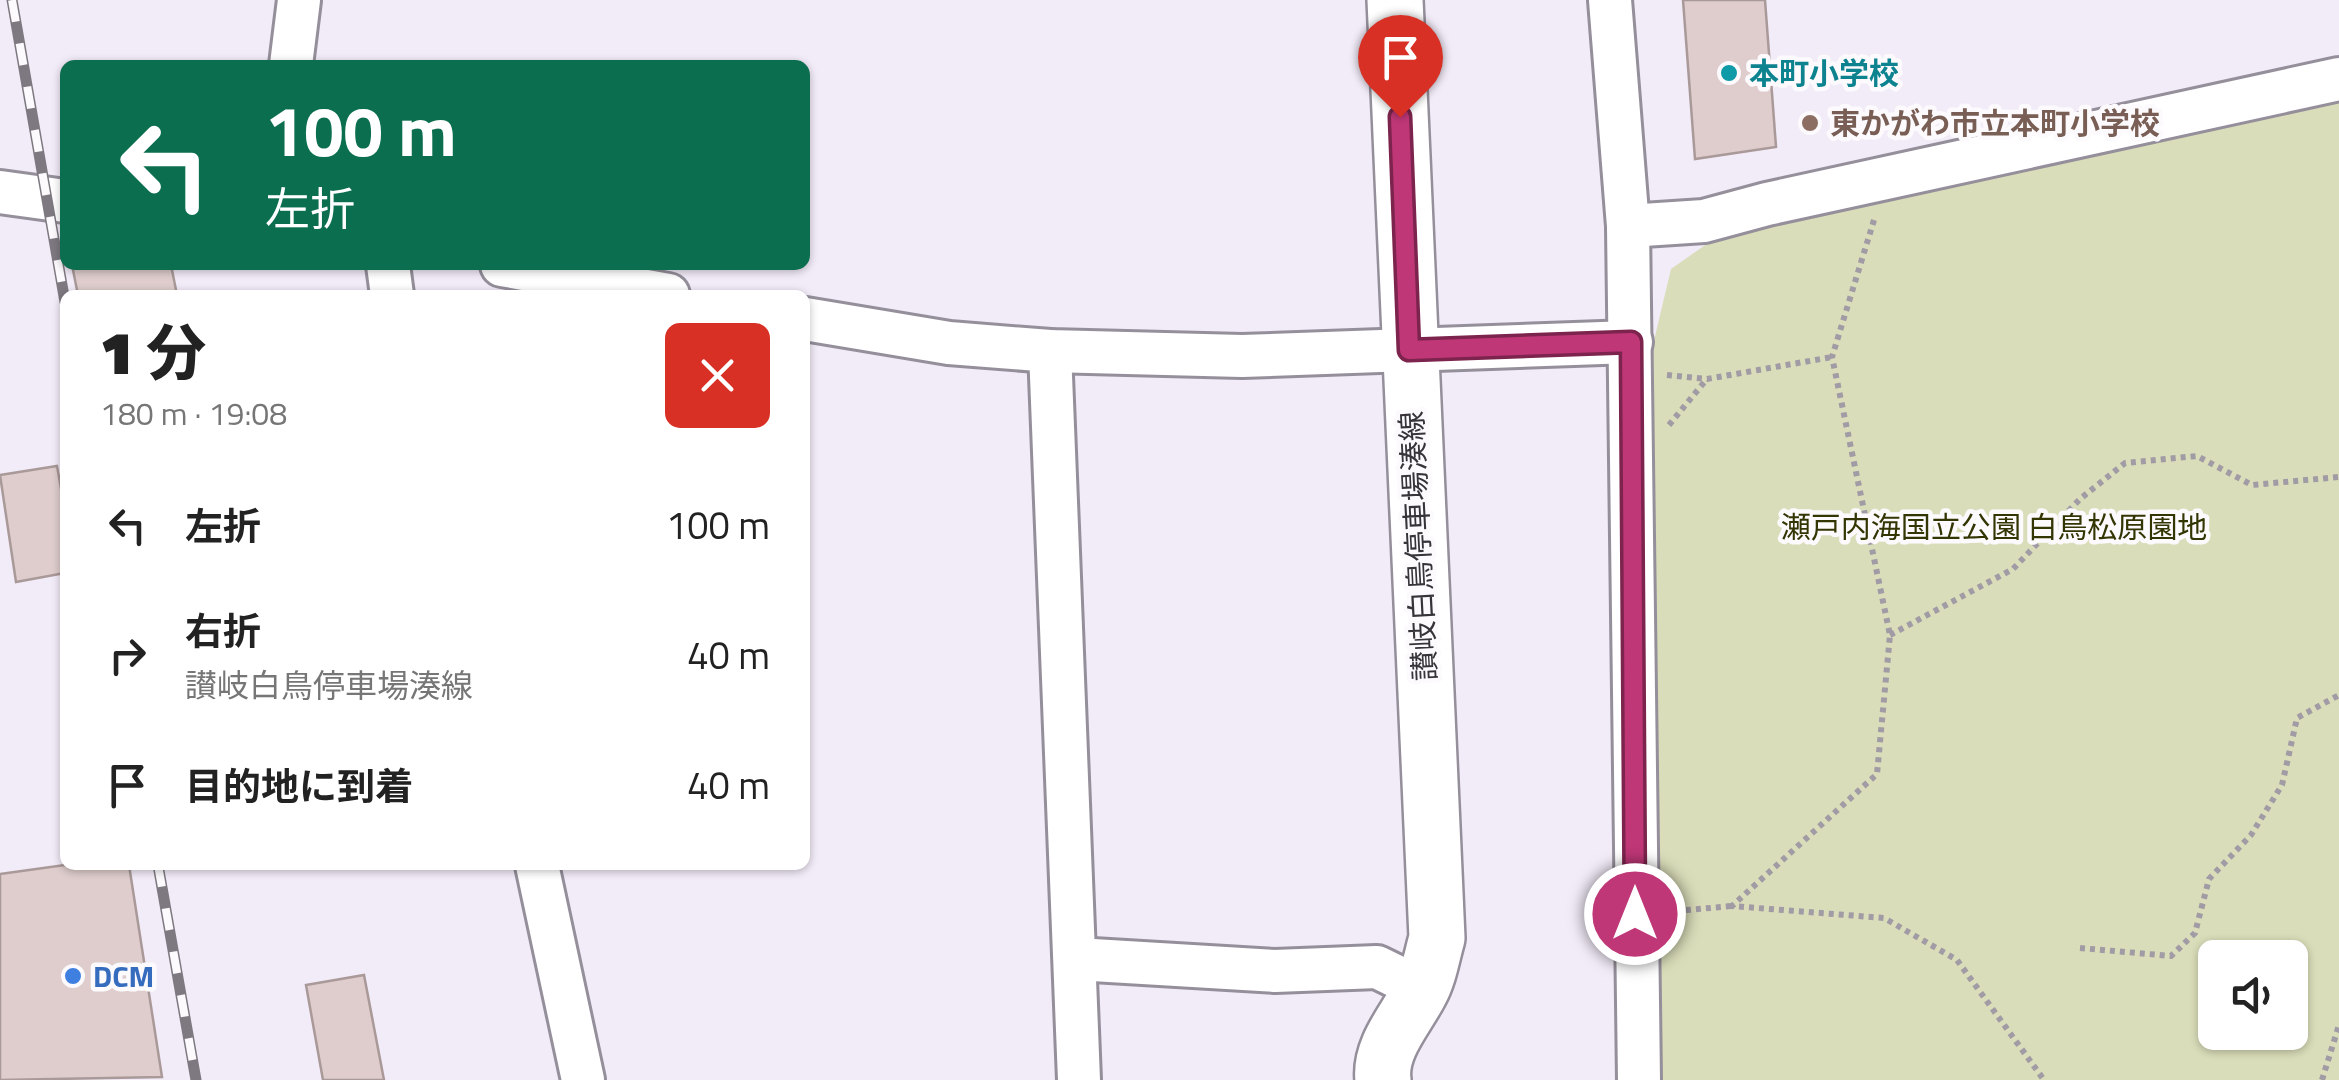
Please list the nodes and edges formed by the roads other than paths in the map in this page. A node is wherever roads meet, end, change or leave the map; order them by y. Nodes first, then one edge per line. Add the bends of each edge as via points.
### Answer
1 (299, 0) edge
2 (1395, 0) edge
3 (1610, 0) edge
4 (292, 60) edge
5 (2339, 79) edge
6 (0, 192) edge
7 (60, 200) edge
8 (1628, 226) junction
9 (530, 270) edge
10 (640, 290) edge
11 (810, 320) edge
12 (1409, 350) junction
13 (1050, 351) junction
14 (1631, 357) junction
15 (538, 870) edge
16 (1076, 959) junction
17 (1422, 989) junction
18 (583, 1080) edge
19 (1079, 1080) edge
20 (1383, 1080) edge
21 (1639, 1080) edge

1 - 4 street
2 - 12 main road, 讃岐白鳥停車場湊線
3 - 8 street
5 - 8 street via 1704,221
6 - 7 street
8 - 14 street
9 - 10 street
11 - 13 street via 949,344
12 - 13 street via 1242,356
12 - 14 street
12 - 17 main road, 讃岐白鳥停車場湊線 via 1437,938
13 - 16 street
14 - 21 street
15 - 18 street
16 - 17 street via 1275,970 1376,967
16 - 19 street
17 - 20 main road, 讃岐白鳥停車場湊線 via 1398,1026

